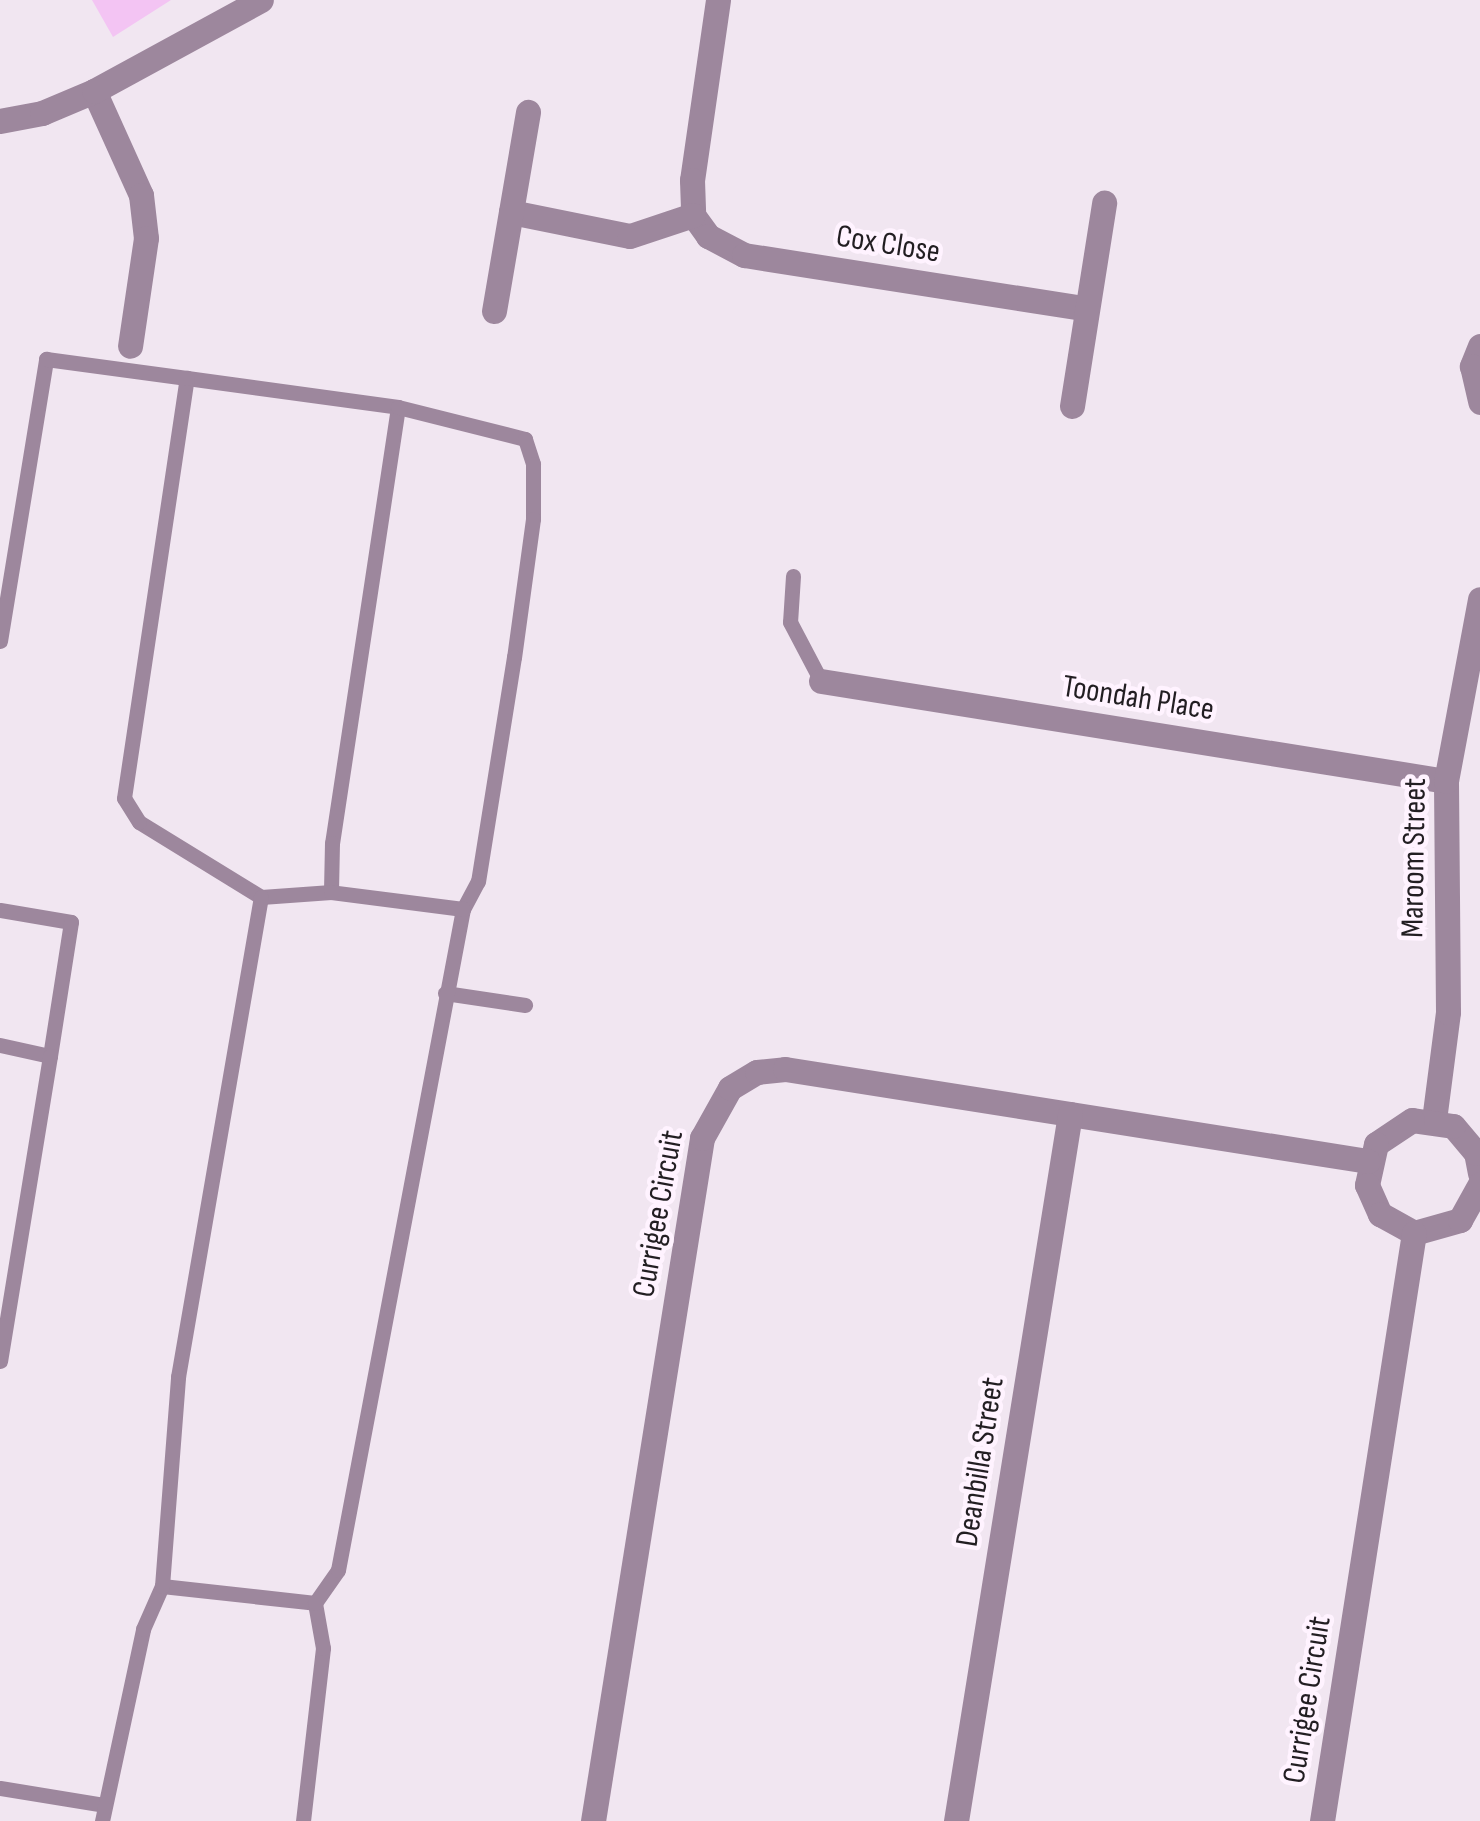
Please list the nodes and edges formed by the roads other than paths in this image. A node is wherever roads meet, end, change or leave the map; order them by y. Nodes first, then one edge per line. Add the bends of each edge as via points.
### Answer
1 (261, 0) edge
2 (718, 0) edge
3 (94, 92) junction
4 (528, 112) dead end
5 (0, 120) edge
6 (1104, 203) dead end
7 (511, 212) junction
8 (692, 215) junction
9 (1087, 309) junction
10 (494, 311) dead end
11 (130, 346) dead end
12 (1480, 346) edge
13 (187, 378) junction
14 (1480, 402) edge
15 (1072, 406) dead end
16 (398, 407) junction
17 (793, 576) dead end
18 (1480, 599) edge
19 (0, 641) edge
20 (821, 681) joint
21 (1446, 781) junction
22 (330, 892) junction
23 (260, 897) junction
24 (463, 909) junction
25 (0, 910) edge
26 (445, 994) junction
27 (525, 1005) dead end
28 (0, 1045) edge
29 (50, 1056) junction
30 (1070, 1114) junction
31 (1434, 1120) junction
32 (1368, 1162) junction
33 (1480, 1174) edge
34 (1480, 1184) edge
35 (1414, 1232) junction
36 (0, 1361) edge
37 (162, 1586) junction
38 (315, 1603) junction
39 (0, 1788) edge
40 (103, 1813) edge
41 (303, 1821) edge
42 (593, 1821) edge
43 (956, 1821) edge
44 (1322, 1821) edge

1 - 3 street
2 - 8 street
3 - 5 street via 42,113
3 - 11 street via 141,195 146,238
4 - 7 street
6 - 9 street
7 - 8 street via 630,236
7 - 10 street
8 - 9 street, Cox Close via 708,236 744,254
9 - 15 street
12 - 14 street via 1472,366
13 - 16 lane
13 - 19 lane via 46,360
13 - 23 lane via 124,798 138,822
16 - 22 lane
16 - 24 lane via 525,438 534,464 534,519 514,658 478,880
17 - 20 lane via 790,622
18 - 21 street, Maroom Street
20 - 21 street, Toondah Place
21 - 31 street, Maroom Street via 1448,1012
22 - 23 lane
22 - 24 lane
23 - 37 lane via 178,1377
24 - 26 lane
25 - 29 lane via 71,922
26 - 27 lane
26 - 38 lane via 338,1570
28 - 29 lane
29 - 36 lane
30 - 32 street, Currigee Circuit
30 - 42 street, Currigee Circuit via 785,1069 757,1072 730,1088 712,1111 699,1156
30 - 43 street, Deanbilla Street
31 - 32 street via 1394,1127
31 - 33 street via 1465,1136
32 - 35 street via 1374,1204 1396,1226
34 - 35 street via 1460,1220
35 - 44 street, Currigee Circuit
37 - 38 lane
37 - 40 lane via 143,1629
38 - 41 lane via 324,1648
39 - 40 lane

